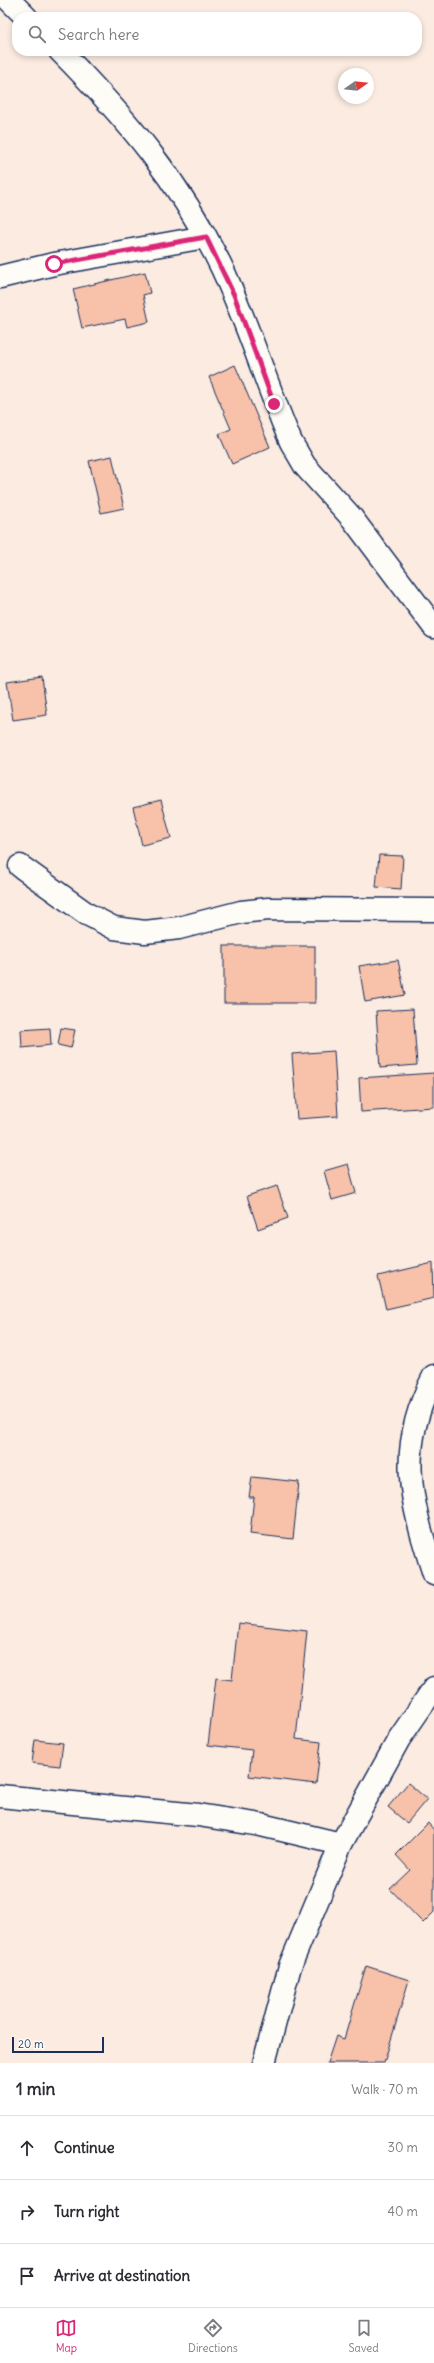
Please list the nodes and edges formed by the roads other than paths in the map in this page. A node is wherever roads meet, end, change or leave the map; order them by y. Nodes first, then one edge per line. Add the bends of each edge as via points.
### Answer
1 (9, 0) edge
2 (22, 0) edge
3 (22, 12) edge
4 (26, 12) edge
5 (65, 56) edge
6 (206, 237) junction
7 (0, 277) edge
8 (434, 626) edge
9 (20, 866) dead end
10 (434, 910) edge
11 (434, 1376) edge
12 (434, 1574) edge
13 (434, 1688) edge
14 (0, 1796) edge
15 (341, 1844) junction
16 (264, 2063) edge

1 - 3 street
2 - 4 street
5 - 6 street via 140,137 177,186
6 - 7 street via 54,264
6 - 8 street via 234,295 291,442 305,466 352,518
9 - 10 street via 87,914 114,928 145,932 179,928 241,912 262,910
11 - 12 street via 425,1393 413,1435 410,1463 413,1504
13 - 15 street via 399,1739
14 - 15 street via 198,1816 260,1825
15 - 16 street via 290,1966

